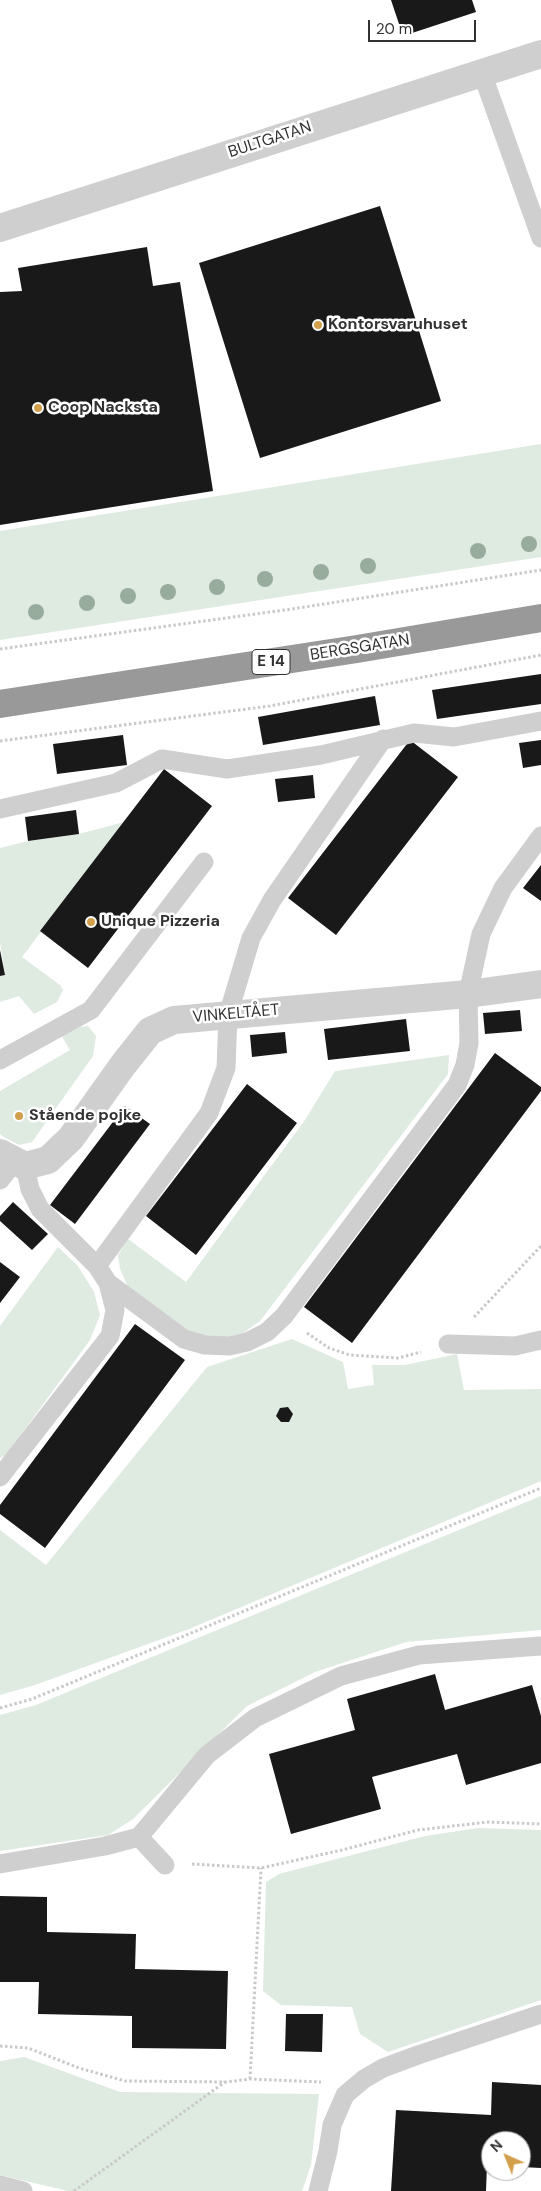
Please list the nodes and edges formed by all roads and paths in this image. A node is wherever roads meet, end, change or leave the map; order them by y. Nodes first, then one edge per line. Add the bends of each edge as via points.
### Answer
1 (541, 54) edge
2 (482, 73) junction
3 (0, 228) edge
4 (541, 238) edge
5 (541, 570) edge
6 (541, 618) edge
7 (0, 649) edge
8 (541, 655) edge
9 (0, 704) edge
10 (541, 721) edge
11 (383, 739) junction
12 (0, 741) edge
13 (0, 809) edge
14 (541, 836) edge
15 (204, 862) dead end
16 (541, 984) edge
17 (468, 994) junction
18 (228, 1015) junction
19 (0, 1060) edge
20 (10, 1165) edge
21 (541, 1246) edge
22 (97, 1266) junction
23 (108, 1283) junction
24 (284, 1316) junction
25 (541, 1340) edge
26 (448, 1344) junction
27 (0, 1477) edge
28 (541, 1488) edge
29 (541, 1646) edge
30 (0, 1708) edge
31 (541, 1824) edge
32 (139, 1837) junction
33 (0, 1864) edge
34 (165, 1865) joint
35 (262, 1868) junction
36 (541, 2014) edge
37 (0, 2046) edge
38 (250, 2079) junction
39 (226, 2082) junction
40 (344, 2095) junction
41 (0, 2185) edge
42 (23, 2191) edge
43 (74, 2191) edge
44 (318, 2191) edge

1 - 2 street, BULTGATAN
2 - 3 street, BULTGATAN
2 - 4 lane
5 - 7 path via 292,609
6 - 9 highway, BERGSGATAN / E 14
8 - 12 path via 270,706
10 - 11 lane via 454,737 414,732
11 - 13 lane via 321,755 227,770 162,759 116,783
11 - 18 lane via 272,900 251,938
14 - 17 lane via 503,888 481,934
15 - 19 lane via 91,1010
16 - 17 street, VINKELTÅET
17 - 18 street, VINKELTÅET
17 - 24 lane via 469,1042 457,1085
18 - 20 street, VINKELTÅET via 174,1020 150,1031 71,1138 48,1160
18 - 22 lane via 226,1068 209,1113
20 - 22 lane via 30,1189 40,1209
21 - 26 path
22 - 23 lane
23 - 24 lane via 184,1339 205,1346 248,1342 267,1332
23 - 27 lane via 115,1310 110,1336
24 - 26 path via 329,1348 350,1355 398,1358
25 - 26 lane via 515,1346
28 - 30 path via 32,1699
29 - 32 lane via 419,1655 341,1676 255,1718 208,1755
31 - 35 path via 488,1822 418,1830
32 - 33 lane
32 - 34 lane
34 - 35 path via 188,1863
35 - 38 path
36 - 40 lane via 383,2068
37 - 39 path via 28,2048 79,2068 125,2081
38 - 39 path
38 - 40 path via 321,2082
39 - 43 path
40 - 44 lane via 332,2125
41 - 42 lane

